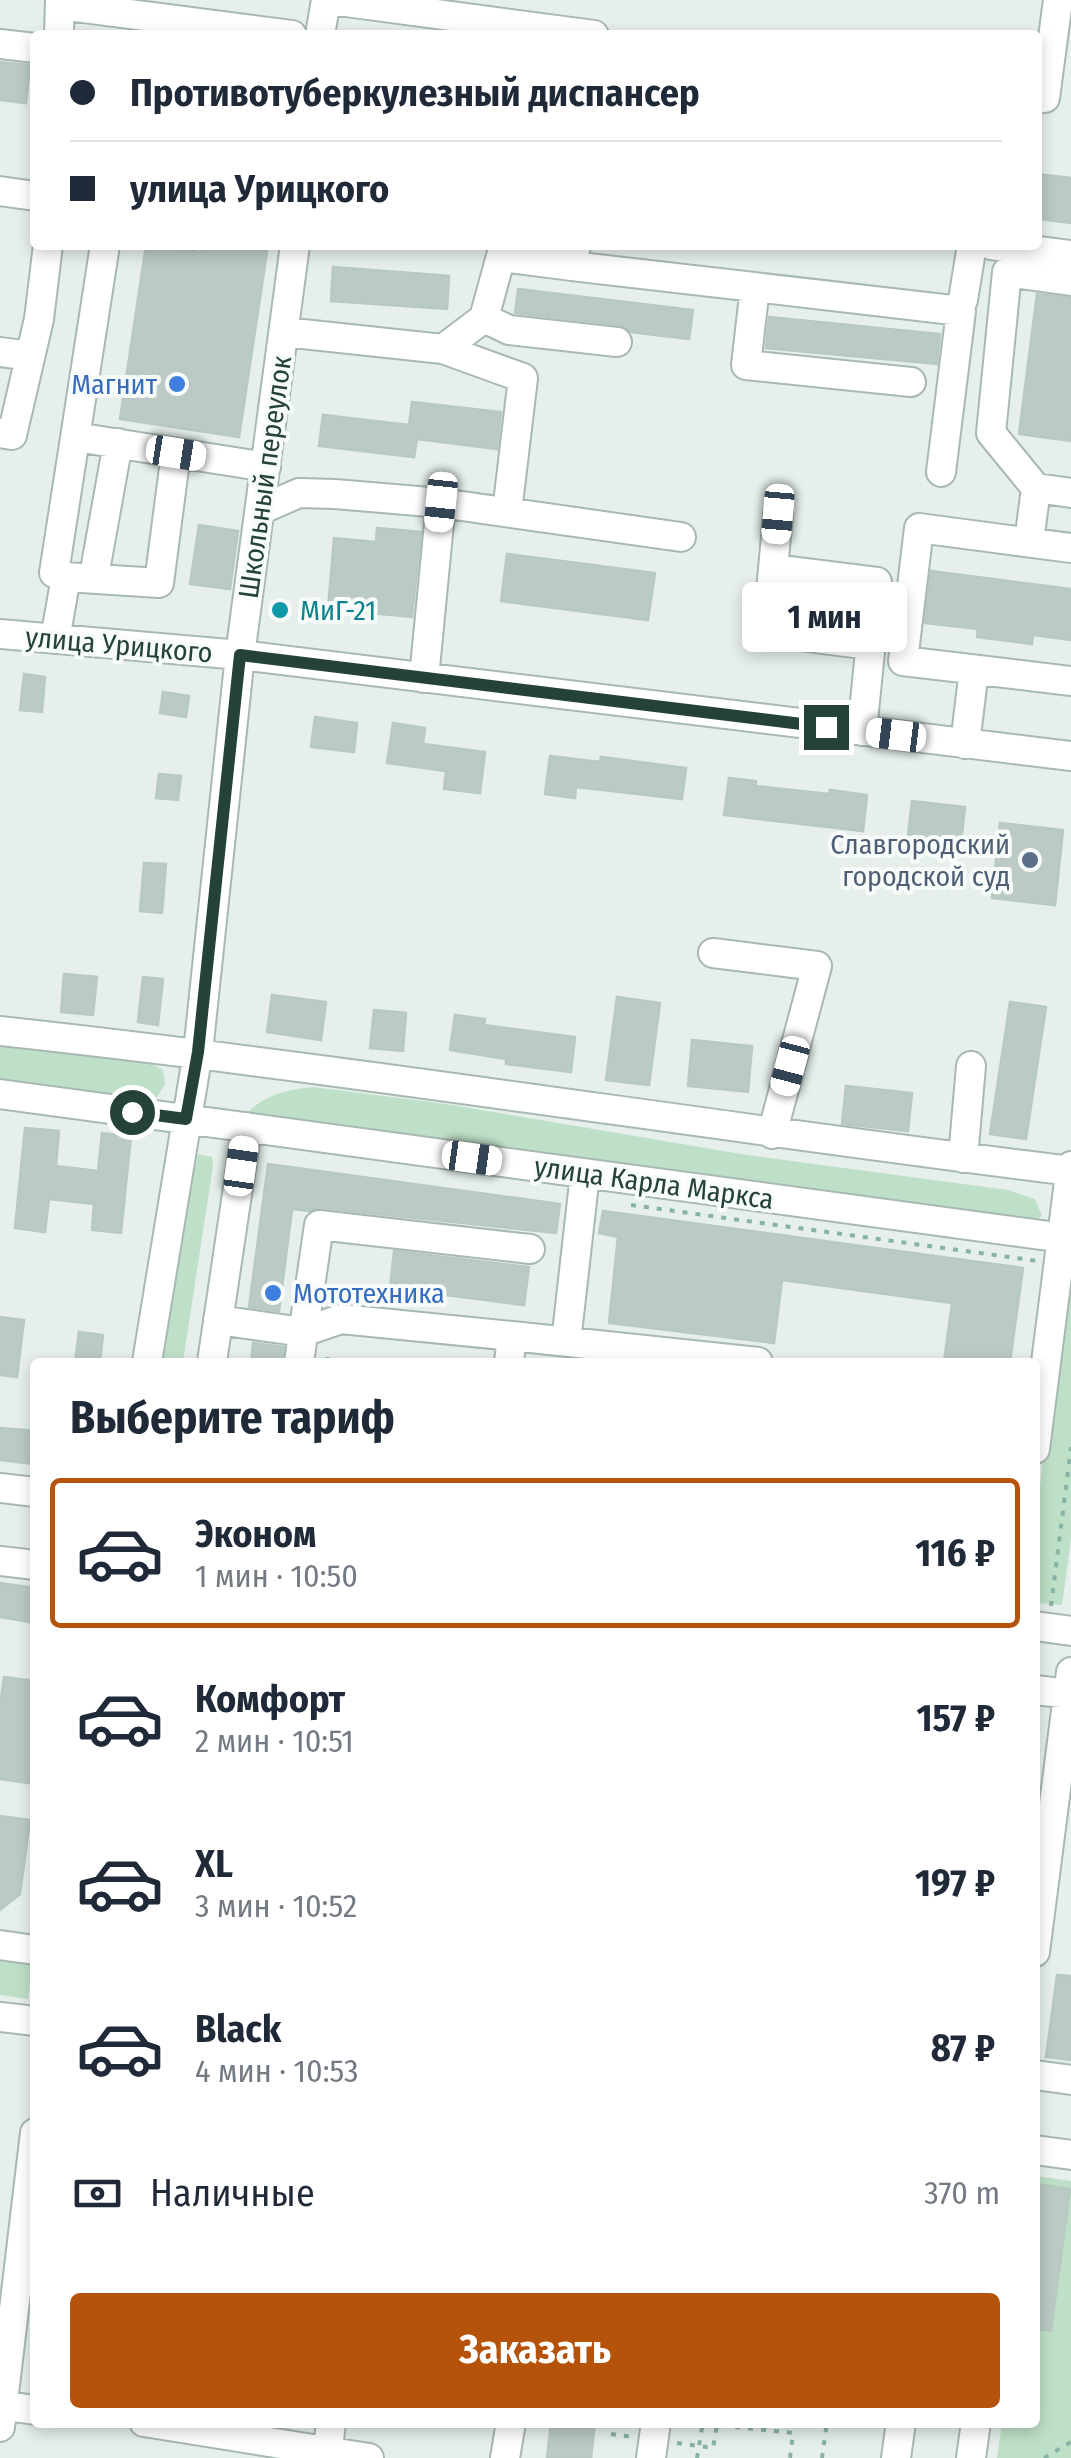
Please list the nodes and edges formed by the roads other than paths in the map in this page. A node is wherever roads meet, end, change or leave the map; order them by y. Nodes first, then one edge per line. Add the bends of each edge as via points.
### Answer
1 (328, 0) edge
2 (1058, 0) edge
3 (60, 2) edge
4 (59, 30) edge
5 (257, 30) edge
6 (321, 30) edge
7 (525, 30) edge
8 (0, 44) edge
9 (30, 47) edge
10 (1051, 99) edge
11 (0, 191) edge
12 (30, 195) edge
13 (47, 250) edge
14 (105, 250) edge
15 (295, 250) edge
16 (971, 250) edge
17 (1031, 250) edge
18 (503, 251) edge
19 (574, 255) edge
20 (1071, 255) edge
21 (1071, 282) edge
22 (755, 287) junction
23 (963, 300) dead end
24 (484, 318) junction
25 (284, 332) junction
26 (617, 342) dead end
27 (443, 349) junction
28 (0, 352) edge
29 (30, 356) junction
30 (911, 382) dead end
31 (0, 433) edge
32 (76, 437) junction
33 (118, 444) junction
34 (176, 453) junction
35 (266, 468) junction
36 (941, 472) dead end
37 (1036, 488) junction
38 (1071, 493) edge
39 (441, 502) junction
40 (260, 510) junction
41 (506, 512) junction
42 (778, 514) dead end
43 (681, 537) dead end
44 (1029, 542) junction
45 (1071, 548) edge
46 (774, 570) junction
47 (80, 576) junction
48 (0, 634) edge
49 (55, 639) junction
50 (870, 646) junction
51 (240, 655) junction
52 (974, 670) junction
53 (424, 678) junction
54 (1071, 681) edge
55 (862, 731) junction
56 (965, 744) junction
57 (1071, 756) edge
58 (713, 953) dead end
59 (0, 1030) edge
60 (198, 1052) junction
61 (971, 1066) dead end
62 (0, 1094) edge
63 (186, 1119) junction
64 (246, 1127) junction
65 (772, 1134) junction
66 (963, 1158) junction
67 (1071, 1169) edge
68 (585, 1174) junction
69 (1064, 1247) edge
70 (575, 1255) junction
71 (218, 1320) junction
72 (303, 1332) junction
73 (566, 1342) junction
74 (510, 1350) edge
75 (610, 1354) edge
76 (149, 1358) edge
77 (213, 1358) edge
78 (300, 1358) edge
79 (684, 1358) edge
80 (1040, 1414) edge
81 (0, 1488) edge
82 (30, 1491) edge
83 (0, 1561) edge
84 (30, 1564) edge
85 (1070, 1687) edge
86 (1040, 1690) edge
87 (1040, 1914) edge
88 (0, 1945) edge
89 (30, 1949) edge
90 (0, 2017) edge
91 (30, 2020) edge
92 (1040, 2076) edge
93 (1071, 2080) edge
94 (1040, 2151) edge
95 (1071, 2155) edge
96 (30, 2175) edge
97 (30, 2410) edge
98 (1, 2413) edge
99 (218, 2428) edge
100 (510, 2428) edge
101 (900, 2428) edge
102 (975, 2428) edge
103 (330, 2436) edge
104 (368, 2458) edge
105 (505, 2458) edge
106 (896, 2458) edge
107 (971, 2458) edge

1 - 6 street
1 - 7 street
2 - 10 street
3 - 4 street
3 - 5 street
8 - 9 street
11 - 12 street
13 - 29 street
14 - 32 street
15 - 25 street, Школьный переулок
16 - 23 street
17 - 20 street
18 - 19 street
18 - 24 street
19 - 22 street
21 - 37 street via 1007,272 991,433
22 - 30 street via 746,365
22 - 36 street via 961,311
24 - 26 street via 508,330
24 - 27 street
25 - 27 street
25 - 35 street, Школьный переулок
27 - 41 street via 523,378
28 - 29 street
29 - 31 street via 12,435
32 - 33 street
32 - 47 street via 54,573
33 - 34 street
33 - 47 street
34 - 35 street
34 - 47 street via 158,584
35 - 40 street, Школьный переулок
37 - 38 street
37 - 44 street
39 - 40 street via 299,493
39 - 41 street
39 - 53 street
40 - 51 street, Школьный переулок
41 - 43 street
42 - 46 street
44 - 45 street
44 - 52 street via 918,528 903,661
46 - 50 street via 767,632
46 - 50 street via 877,582
47 - 49 street
48 - 49 street, улица Урицкого
49 - 51 street, улица Урицкого
50 - 55 street
51 - 53 street, улица Урицкого
51 - 60 street, Школьный переулок
52 - 54 street
52 - 56 street
53 - 55 street, улица Урицкого
55 - 56 street, улица Урицкого
56 - 57 street, улица Урицкого
58 - 65 street via 817,966
59 - 60 street
60 - 63 street, Школьный переулок
60 - 65 street
61 - 66 street
62 - 63 street, улица Карла Маркса
63 - 64 street, улица Карла Маркса
63 - 76 street, Школьный переулок
64 - 68 street, улица Карла Маркса
64 - 71 street
65 - 66 street
66 - 67 street
67 - 69 street
68 - 69 street, улица Карла Маркса
68 - 70 street
69 - 80 street
70 - 72 street via 318,1225
70 - 73 street
71 - 72 street
71 - 77 street
72 - 74 street via 341,1319
72 - 78 street
73 - 74 street
73 - 75 street
75 - 79 street
81 - 82 street
83 - 84 street
85 - 86 street
85 - 87 street
88 - 89 street
90 - 91 street
92 - 93 street
94 - 95 street
96 - 98 street
97 - 98 street
99 - 103 street
100 - 105 street
101 - 106 street
102 - 107 street
103 - 104 street

